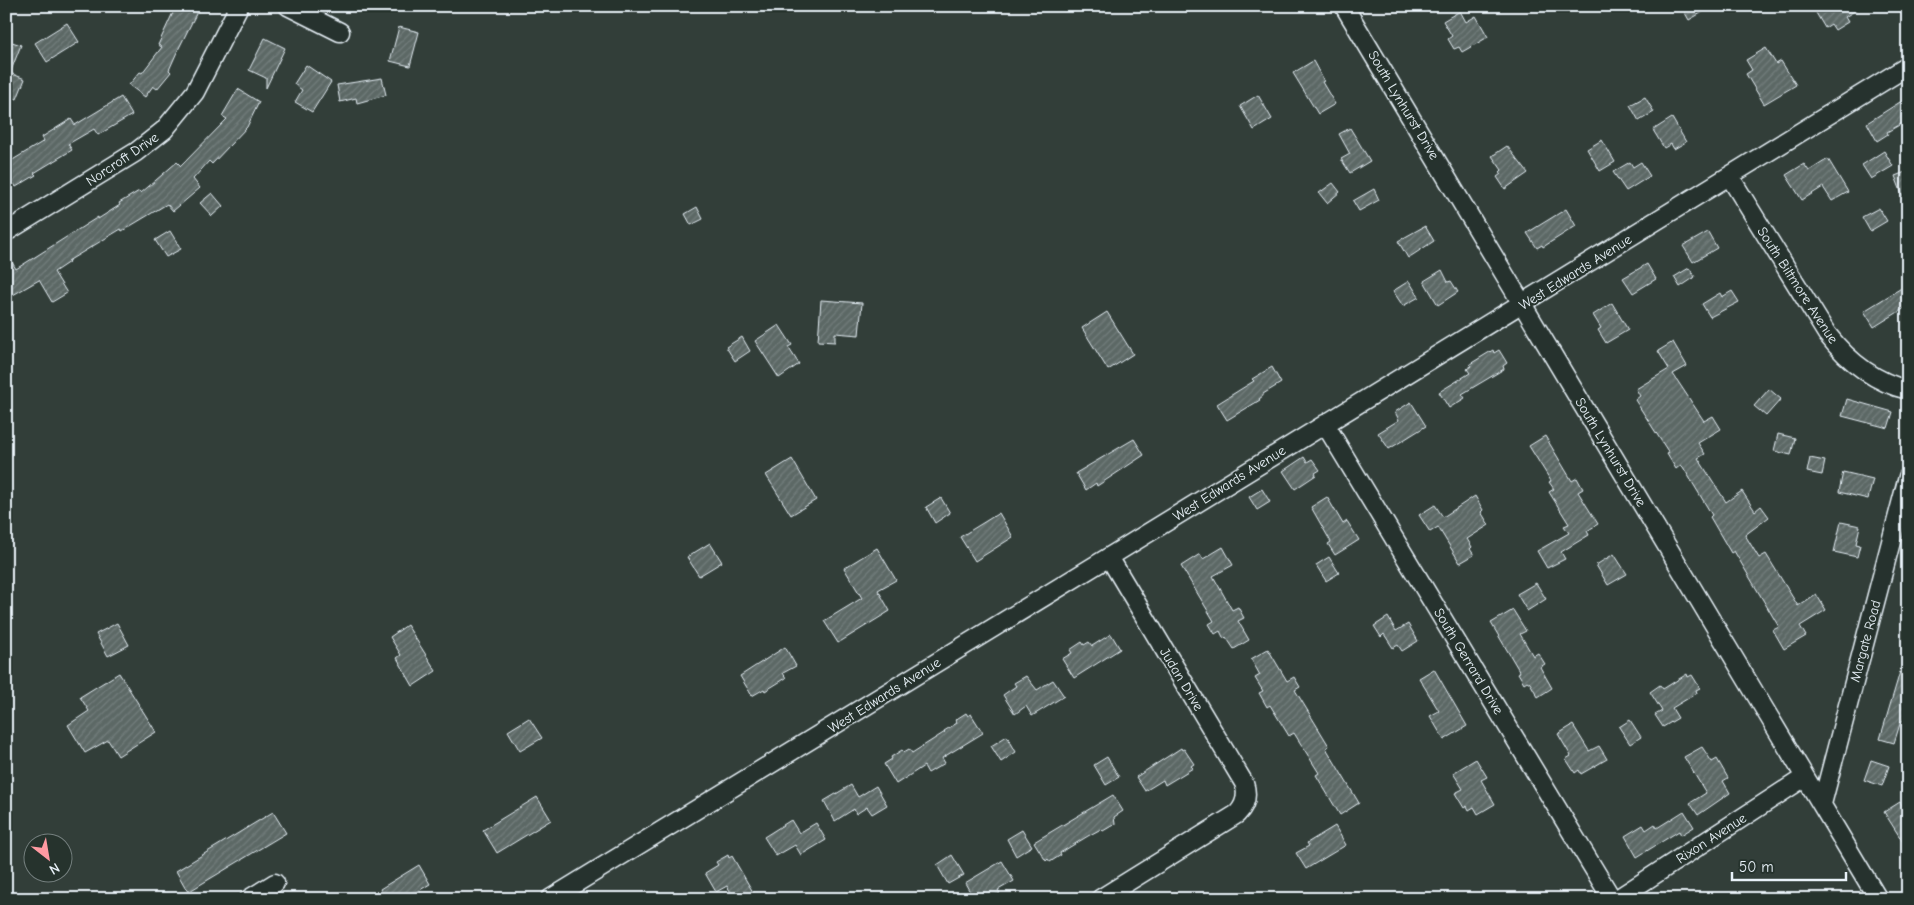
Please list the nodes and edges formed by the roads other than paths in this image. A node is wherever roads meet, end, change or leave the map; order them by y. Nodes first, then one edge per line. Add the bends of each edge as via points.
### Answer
1 (239, 6) edge
2 (288, 6) edge
3 (1344, 6) edge
4 (340, 32) dead end
5 (1908, 66) edge
6 (1730, 176) junction
7 (6, 232) edge
8 (1523, 304) junction
9 (1908, 390) edge
10 (1325, 424) junction
11 (1908, 477) edge
12 (1110, 557) junction
13 (1805, 777) junction
14 (1822, 804) junction
15 (275, 883) dead end
16 (249, 899) edge
17 (550, 899) edge
18 (1100, 899) edge
19 (1612, 899) edge
20 (1617, 899) edge
21 (1878, 899) edge

1 - 7 street, Norcroft Drive via 195,92 164,130 136,152
2 - 4 street
3 - 8 street, South Lynhurst Drive
5 - 6 street, West Edwards Avenue
6 - 8 street, West Edwards Avenue
6 - 9 street, South Biltmore Avenue via 1838,348 1870,375
8 - 10 street, West Edwards Avenue
8 - 13 street, South Lynhurst Drive
10 - 12 street, West Edwards Avenue
10 - 19 street, South Gerrard Drive
11 - 14 street, Margate Road
12 - 17 street, West Edwards Avenue
12 - 18 street, Judan Drive via 1244,783 1246,792 1237,814
13 - 14 street, South Lynhurst Drive
13 - 20 street, Rixon Avenue
14 - 21 street, South Lynhurst Drive
15 - 16 street

